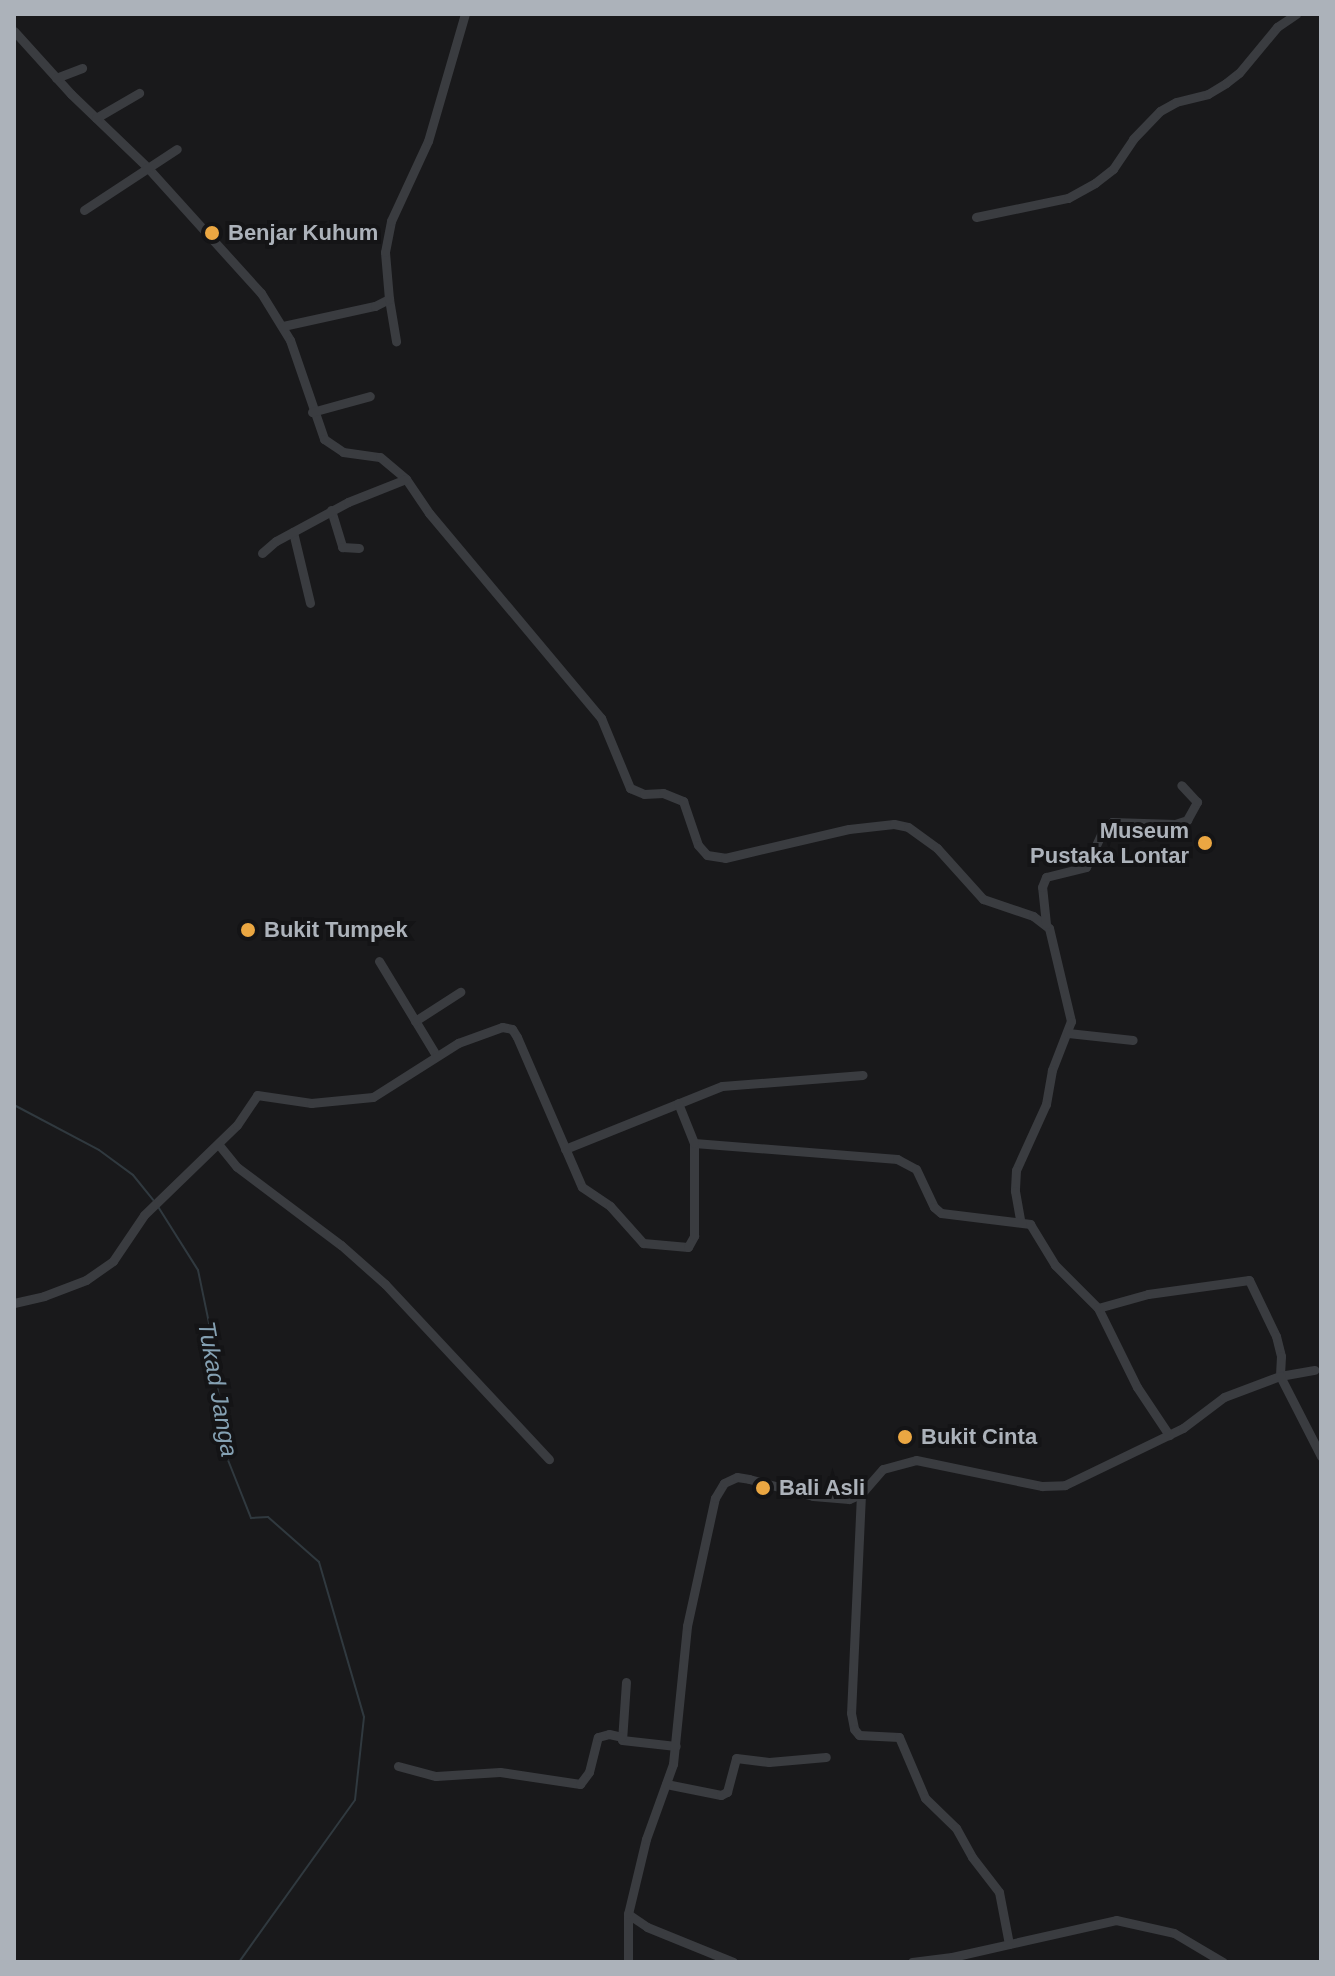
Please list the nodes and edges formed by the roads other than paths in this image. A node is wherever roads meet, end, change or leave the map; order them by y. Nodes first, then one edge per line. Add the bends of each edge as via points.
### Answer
1 (465, 14) edge
2 (1296, 14) edge
3 (14, 31) edge
4 (82, 68) dead end
5 (56, 78) junction
6 (139, 93) dead end
7 (96, 118) junction
8 (177, 149) dead end
9 (147, 167) junction
10 (84, 210) dead end
11 (976, 217) dead end
12 (389, 299) junction
13 (283, 326) junction
14 (396, 341) dead end
15 (370, 396) dead end
16 (312, 412) junction
17 (406, 479) junction
18 (331, 510) junction
19 (293, 532) junction
20 (359, 548) dead end
21 (262, 553) dead end
22 (310, 603) dead end
23 (1181, 785) dead end
24 (1046, 924) junction
25 (379, 961) dead end
26 (460, 992) dead end
27 (415, 1021) junction
28 (1068, 1033) junction
29 (1133, 1040) dead end
30 (436, 1055) junction
31 (863, 1075) dead end
32 (678, 1103) junction
33 (694, 1143) junction
34 (219, 1145) junction
35 (565, 1149) junction
36 (1020, 1220) junction
37 (14, 1303) edge
38 (1098, 1308) junction
39 (1314, 1370) dead end
40 (1280, 1376) junction
41 (1169, 1435) junction
42 (1321, 1456) edge
43 (549, 1459) dead end
44 (861, 1494) junction
45 (626, 1682) dead end
46 (622, 1737) junction
47 (676, 1746) junction
48 (826, 1757) dead end
49 (398, 1766) dead end
50 (666, 1784) junction
51 (628, 1914) junction
52 (1009, 1944) junction
53 (628, 1962) edge
54 (733, 1962) edge
55 (912, 1962) edge
56 (1223, 1962) edge

1 - 12 street via 428,141 391,221 385,252
2 - 11 street via 1277,27 1233,78 1208,94 1160,111 1095,183 1068,198
3 - 5 street
4 - 5 street
5 - 7 street
6 - 7 street
7 - 9 street
8 - 9 street
9 - 10 street
9 - 13 street via 246,276
12 - 13 street
12 - 14 street
13 - 16 street
15 - 16 street
16 - 17 street via 329,445 380,457
17 - 18 street
17 - 24 street via 601,718 630,788 683,801 698,845 707,855 725,858 894,824 908,827 937,848 983,899
18 - 19 street
18 - 20 street via 342,547
19 - 21 street
19 - 22 street
23 - 24 street via 1197,802 1187,820 1112,822 1086,867 1046,877
24 - 28 street via 1066,988
25 - 27 street
26 - 27 street
27 - 30 street
28 - 29 street
28 - 36 street via 1052,1070 1041,1118 1016,1170
30 - 34 street via 365,1099 311,1103 262,1093 252,1098
30 - 35 street via 495,1028 512,1029
31 - 32 street via 740,1083
32 - 33 street
32 - 35 street
33 - 35 street via 694,1236 692,1244 679,1248 637,1238 610,1206 582,1187
33 - 36 street via 897,1159 916,1169 941,1213
34 - 37 street via 161,1196 100,1271
34 - 43 street via 246,1175 385,1284
36 - 38 street via 1034,1228 1055,1265
38 - 40 street via 1148,1294 1249,1280 1276,1336
38 - 41 street via 1137,1387
39 - 40 street
40 - 41 street via 1224,1397
40 - 42 street
41 - 44 street via 1065,1485 1042,1486 916,1460 883,1469
44 - 47 street via 829,1499 737,1477 719,1489 687,1626
44 - 52 street via 854,1729 859,1735 899,1737 925,1798 956,1828 999,1892
45 - 46 street
46 - 47 street via 625,1742
46 - 49 street via 598,1737 589,1772 580,1784 500,1772 436,1776
47 - 50 street
48 - 50 street via 785,1762 736,1758 727,1792 721,1795
50 - 51 street
51 - 53 street
51 - 54 street
52 - 55 street
52 - 56 street via 1116,1920 1174,1933

